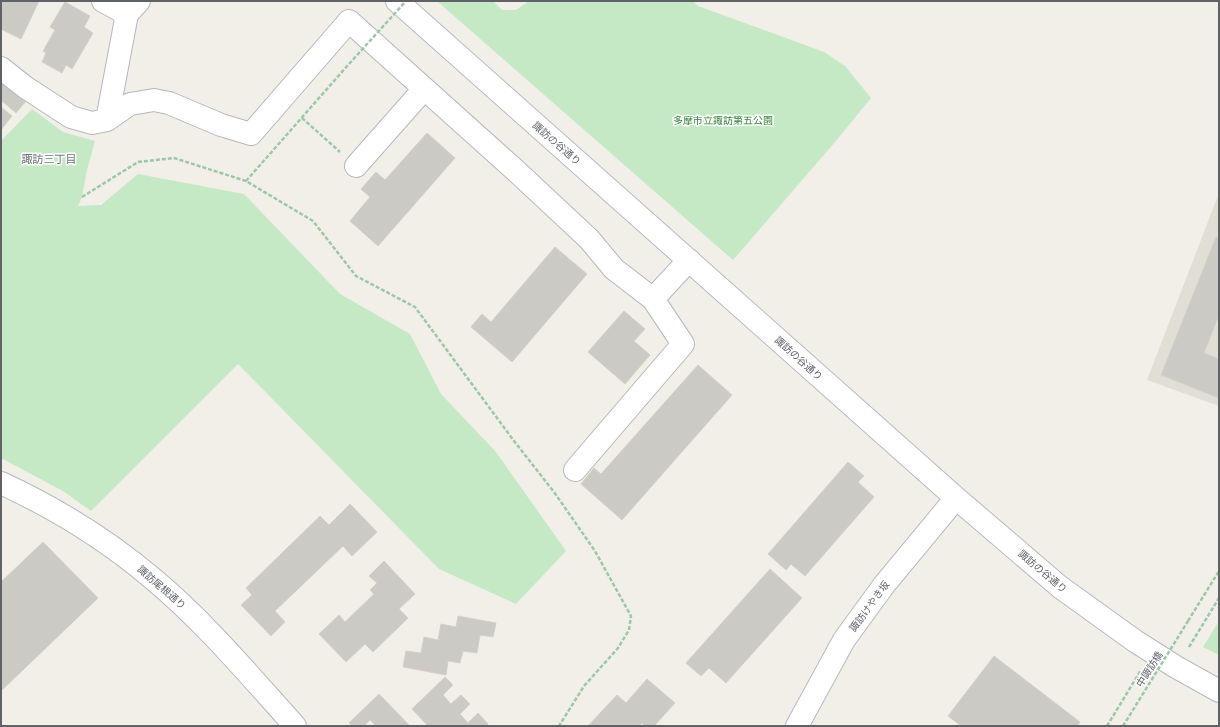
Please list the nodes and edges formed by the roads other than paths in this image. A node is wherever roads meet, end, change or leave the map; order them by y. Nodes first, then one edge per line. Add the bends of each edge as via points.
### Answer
1 (104, 1) edge
2 (398, 1) edge
3 (133, 8) edge
4 (1, 68) edge
5 (424, 89) junction
6 (107, 120) junction
7 (356, 166) road end
8 (689, 260) junction
9 (653, 299) junction
10 (576, 470) dead end
11 (1, 483) edge
12 (956, 498) junction
13 (1219, 690) edge
14 (295, 726) edge
15 (797, 726) edge

1 - 3 street
2 - 8 street, 諏訪の谷通り
3 - 6 street
4 - 6 street via 71,118 92,123
5 - 6 street via 349,21 251,134 221,125 169,103 154,100 130,104
5 - 7 street
5 - 9 street via 589,239 614,269
8 - 9 street
8 - 12 street, 諏訪の谷通り
9 - 10 street via 683,344
11 - 14 street, 諏訪尾根通り via 36,499 74,522 117,550 152,578 209,631
12 - 13 street, 諏訪の谷通り via 1060,587 1135,641
12 - 15 street, 諏訪けやき坂 via 884,585 849,634

